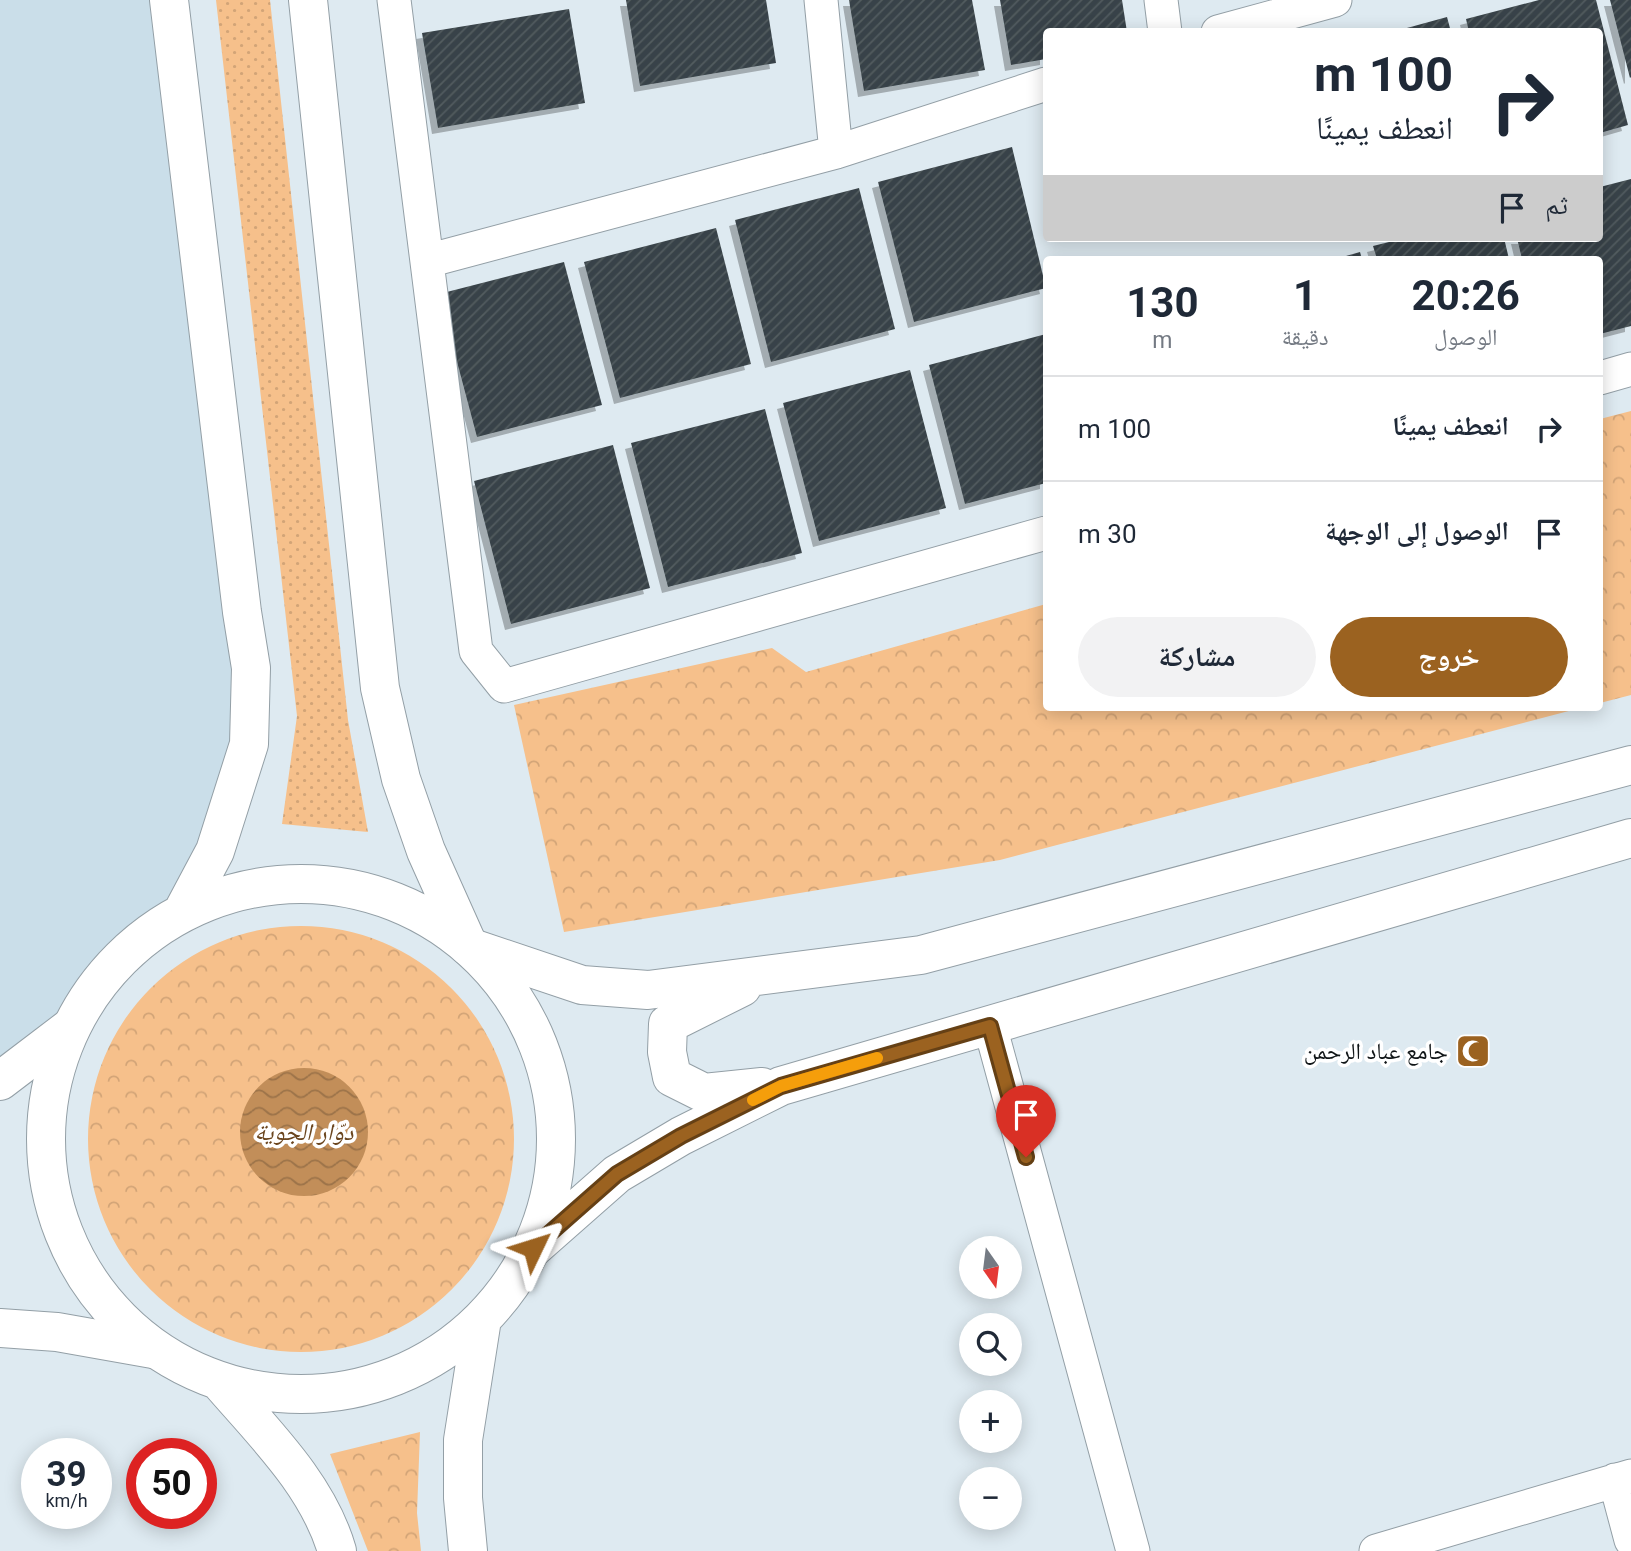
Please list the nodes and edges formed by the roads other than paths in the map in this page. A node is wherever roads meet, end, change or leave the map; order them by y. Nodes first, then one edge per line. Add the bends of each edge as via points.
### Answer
1 (169, 0) edge
2 (308, 0) edge
3 (394, 0) edge
4 (821, 0) edge
5 (1161, 0) edge
6 (1335, 0) edge
7 (1164, 28) edge
8 (1233, 28) edge
9 (1043, 85) edge
10 (836, 152) junction
11 (427, 261) junction
12 (1631, 369) edge
13 (1603, 377) edge
14 (1043, 534) edge
15 (1631, 765) edge
16 (1630, 841) edge
17 (182, 913) junction
18 (469, 947) junction
19 (766, 975) junction
20 (990, 1026) junction
21 (71, 1027) junction
22 (0, 1081) edge
23 (781, 1086) junction
24 (533, 1248) junction
25 (482, 1319) junction
26 (0, 1328) edge
27 (153, 1349) junction
28 (220, 1382) junction
29 (1623, 1478) edge
30 (1631, 1540) edge
31 (337, 1551) edge
32 (468, 1551) edge
33 (1133, 1551) edge
34 (1376, 1551) edge

1 - 17 main road via 251,668 248,744 235,792 215,851
2 - 18 main road via 380,688 413,815
3 - 11 street
4 - 10 street
5 - 7 street
6 - 8 street
9 - 10 street
10 - 11 street
11 - 14 street via 476,651 503,686
12 - 13 street
15 - 19 main road via 921,955
16 - 20 main road
17 - 18 main road via 234,893 316,885 360,891 412,909
17 - 21 main road via 124,955 92,991
18 - 19 main road via 582,985 648,989
18 - 24 main road via 511,994 537,1041 551,1087 557,1131 552,1188
19 - 23 main road via 668,1024 667,1052 672,1077 704,1093
20 - 23 main road
20 - 33 street
21 - 22 main road
21 - 27 main road via 49,1091 44,1143 54,1211 92,1289
23 - 24 main road via 617,1174
24 - 25 main road
25 - 28 main road via 445,1350 414,1368 359,1388 302,1395
25 - 32 main road via 463,1440
26 - 27 main road via 57,1332
27 - 28 main road
28 - 31 main road via 298,1472
29 - 30 street
29 - 34 street

